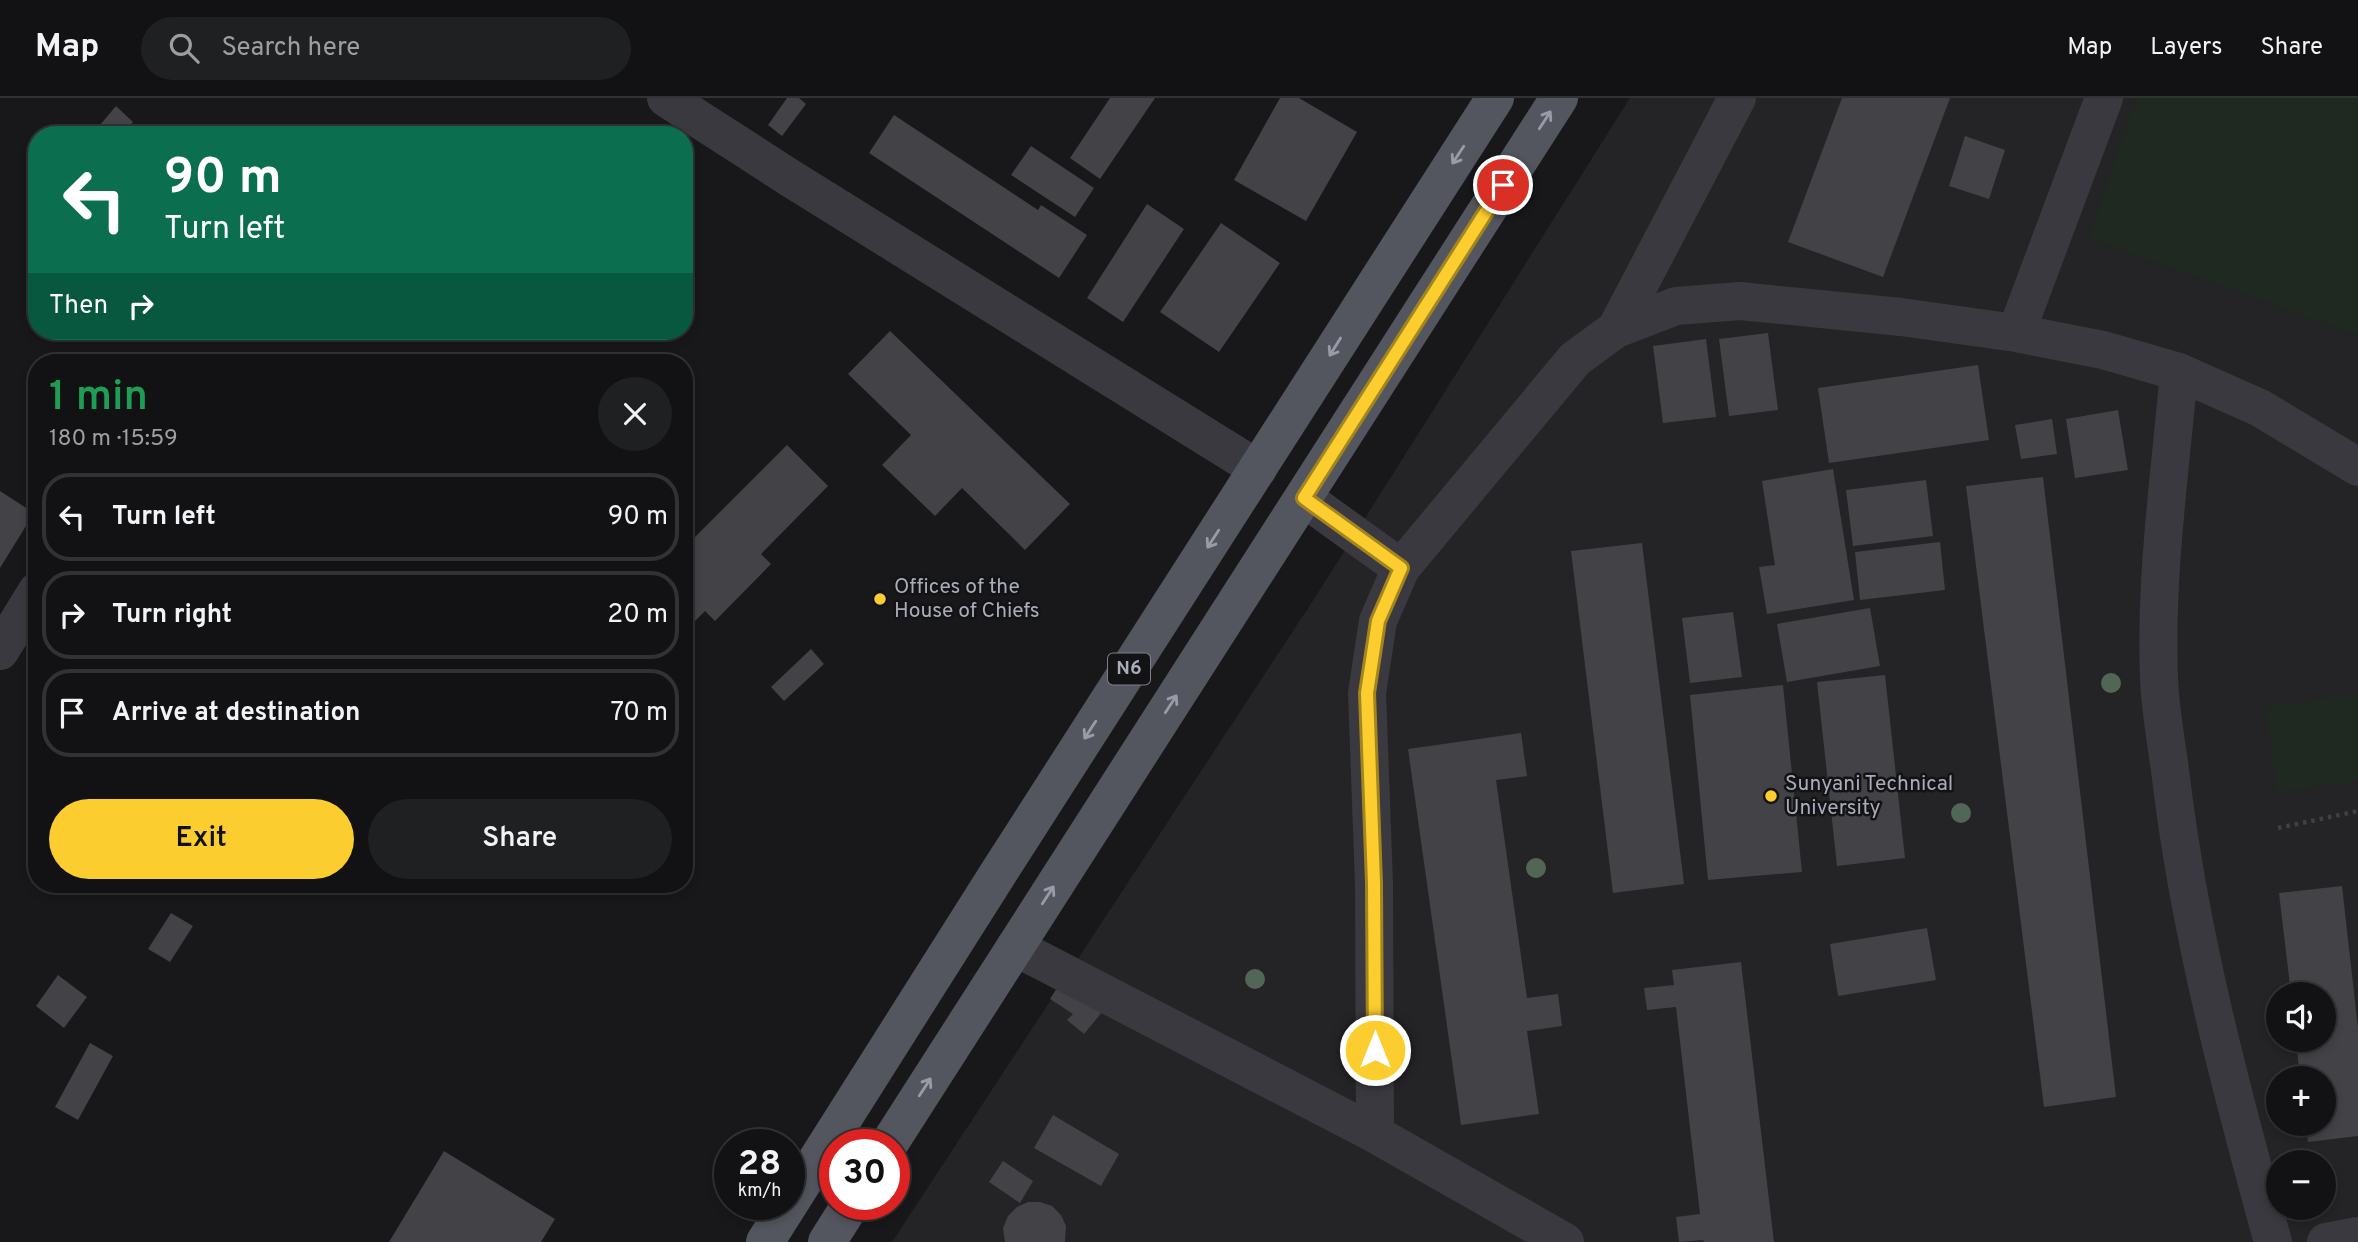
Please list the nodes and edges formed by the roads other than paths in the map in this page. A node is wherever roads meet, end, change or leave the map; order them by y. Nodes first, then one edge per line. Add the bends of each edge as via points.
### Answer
1 (666, 98) edge
2 (1495, 98) edge
3 (1559, 98) edge
4 (1737, 98) edge
5 (2104, 98) edge
6 (1616, 329) junction
7 (2016, 333) junction
8 (2179, 372) junction
9 (2358, 467) edge
10 (1258, 469) junction
11 (1304, 498) junction
12 (1401, 568) junction
13 (28, 606) edge
14 (0, 651) edge
15 (1015, 947) junction
16 (899, 1129) edge
17 (1376, 1134) junction
18 (841, 1220) edge
19 (2358, 1236) edge
20 (765, 1242) edge
21 (827, 1242) edge
22 (1565, 1242) edge
23 (2273, 1242) edge
24 (2326, 1242) edge

1 - 10 street
2 -> 10 main road, N6
11 -> 3 main road, N6
4 - 6 street
5 - 7 street
6 - 7 street via 1676,306 1740,301
6 - 12 street via 1575,359
7 - 8 street via 2103,350
8 - 9 street via 2260,408
8 - 23 street via 2160,593 2159,680 2196,939
10 -> 20 main road, N6
11 - 12 street
15 -> 11 main road, N6
12 - 17 street via 1378,621 1367,693
13 - 14 street
16 -> 15 main road, N6
15 - 17 street
17 - 22 street
18 - 21 main road
19 - 24 street

